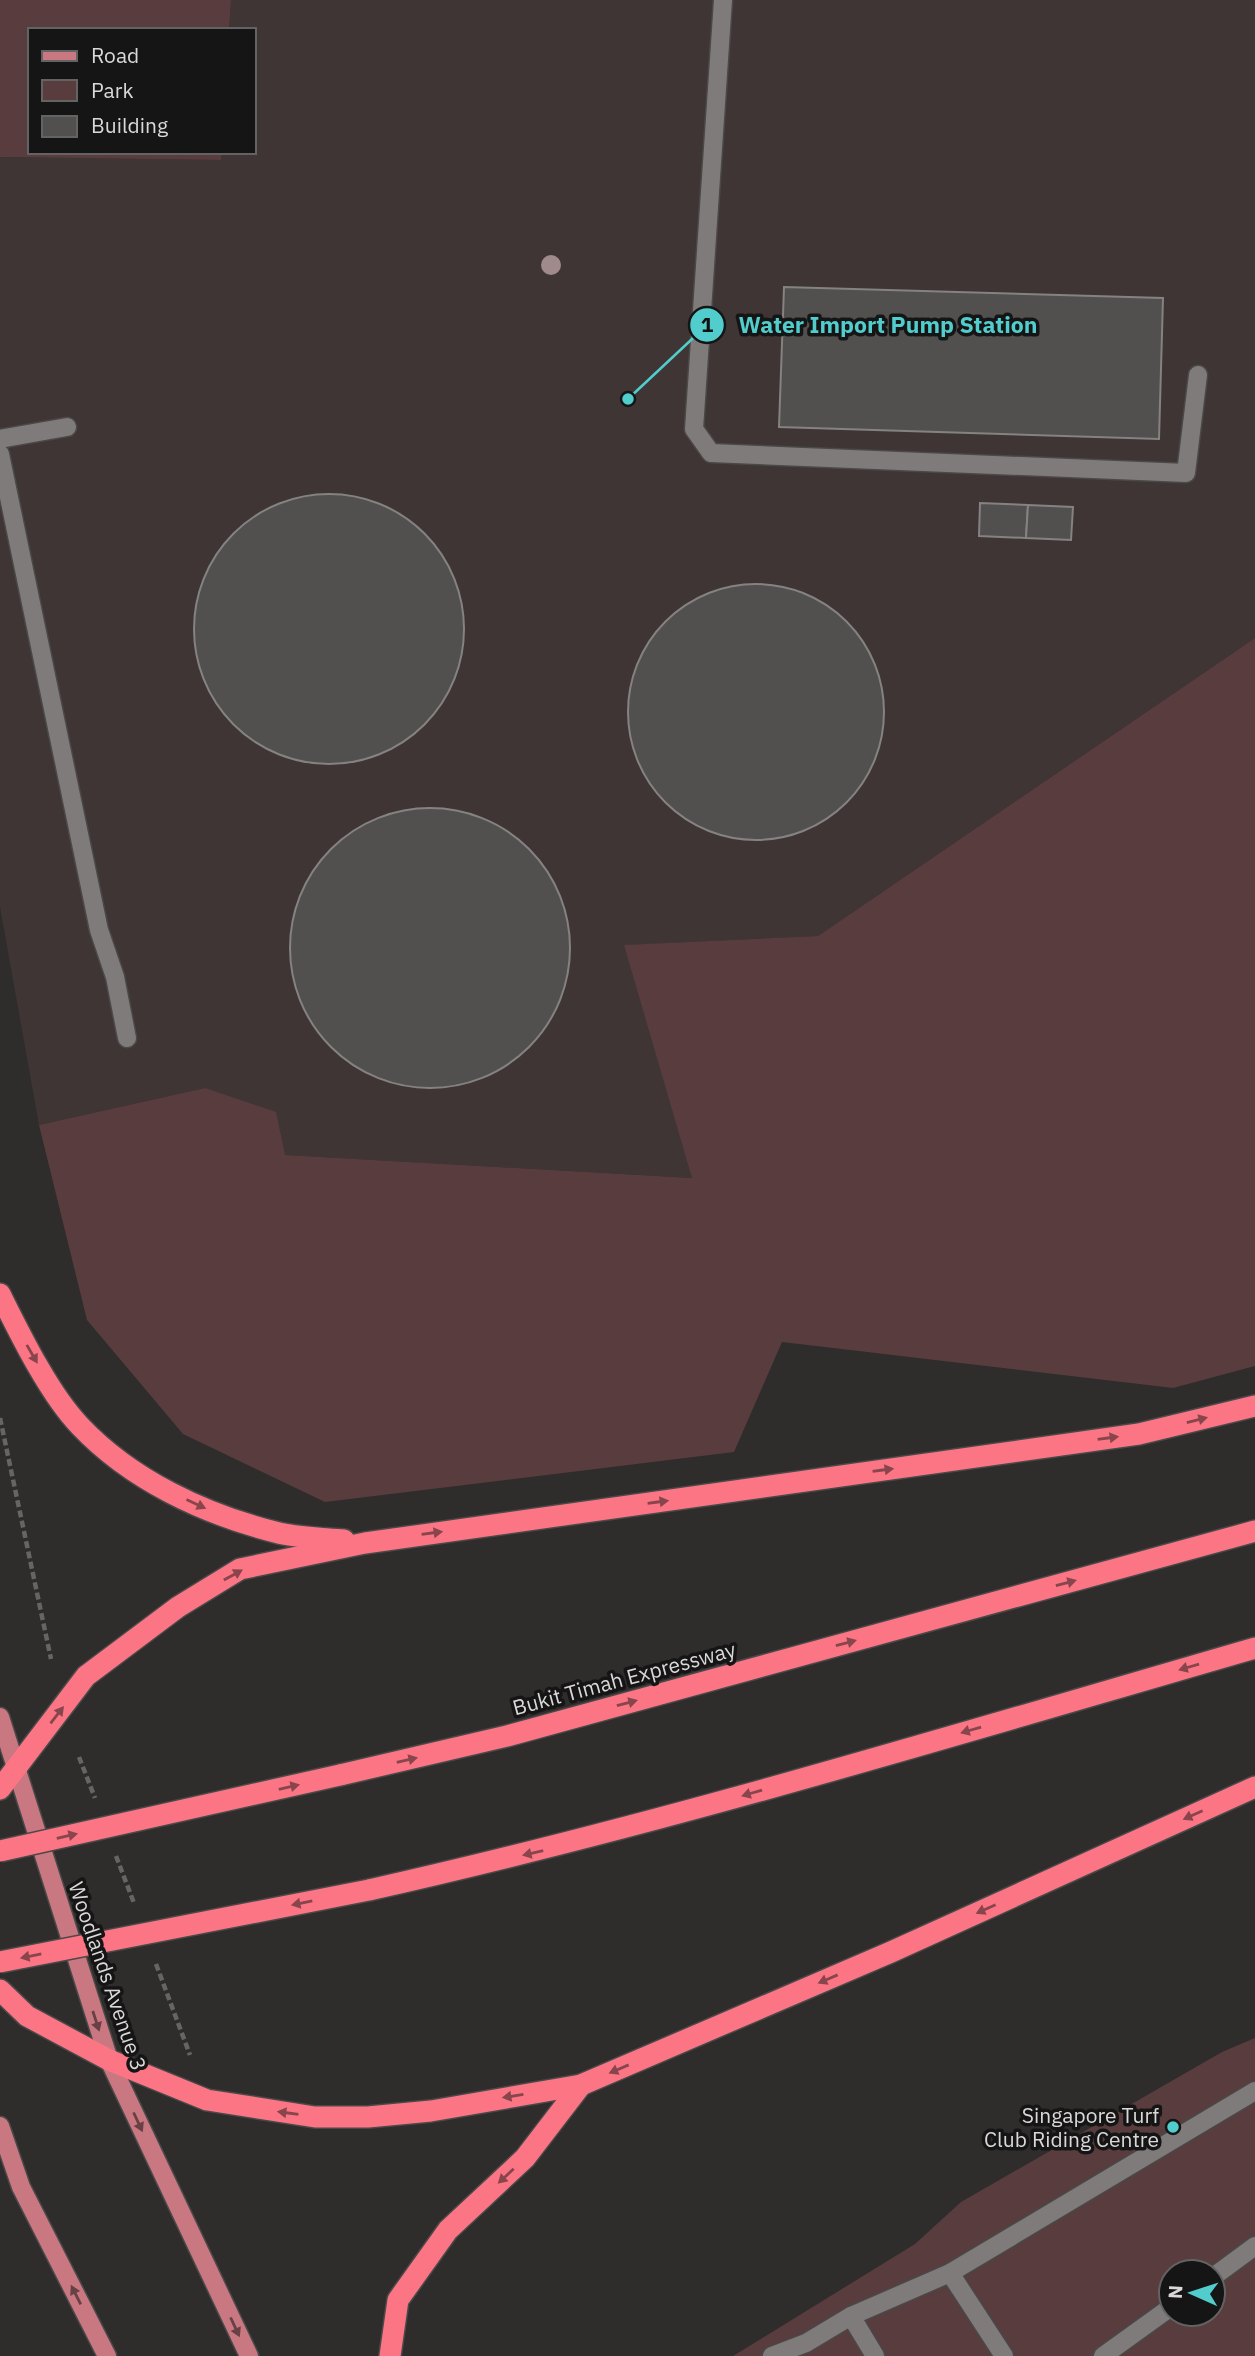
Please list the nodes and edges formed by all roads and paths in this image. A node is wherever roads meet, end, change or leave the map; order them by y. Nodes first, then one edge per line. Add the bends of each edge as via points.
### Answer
1 (723, 0) edge
2 (1198, 375) dead end
3 (67, 427) dead end
4 (0, 439) edge
5 (0, 454) edge
6 (127, 1038) dead end
7 (0, 1294) edge
8 (1255, 1406) edge
9 (0, 1418) edge
10 (1255, 1531) edge
11 (365, 1543) junction
12 (1255, 1648) edge
13 (51, 1659) dead end
14 (0, 1717) edge
15 (15, 1769) junction
16 (1255, 1787) edge
17 (0, 1789) edge
18 (0, 1851) edge
19 (0, 1962) edge
20 (0, 1990) edge
21 (109, 2060) junction
22 (581, 2085) junction
23 (1255, 2091) edge
24 (0, 2126) edge
25 (1255, 2246) edge
26 (1227, 2267) edge
27 (950, 2273) junction
28 (851, 2316) junction
29 (1157, 2317) edge
30 (107, 2356) edge
31 (249, 2356) edge
32 (390, 2356) edge
33 (772, 2356) edge
34 (875, 2356) edge
35 (1004, 2356) edge
36 (1103, 2356) edge

1 - 2 lane via 694,429 711,453 1186,472
3 - 4 lane
5 - 6 lane via 99,930 116,977
7 -> 11 highway via 31,1355 79,1426 120,1461 160,1488 219,1515 278,1533
11 -> 8 highway via 1139,1434
9 - 13 path
18 -> 10 highway, Bukit Timah Expressway, bridge via 507,1736
15 -> 11 highway via 86,1676 178,1608 240,1569
12 -> 19 highway, bridge via 539,1852
14 - 15 main road, Woodlands Avenue 3
15 - 17 highway
15 -> 21 main road, Woodlands Avenue 3
16 -> 22 highway via 891,1952
20 - 21 highway via 27,2016
22 -> 21 highway via 431,2111 315,2117 207,2100
21 -> 31 main road, Woodlands Avenue 3
22 -> 32 highway via 525,2158 448,2230 398,2300
23 - 27 lane
30 -> 24 main road via 21,2187
25 - 26 lane
27 - 28 lane
27 - 35 lane
28 - 33 lane via 806,2343
28 - 34 lane
29 - 36 lane

